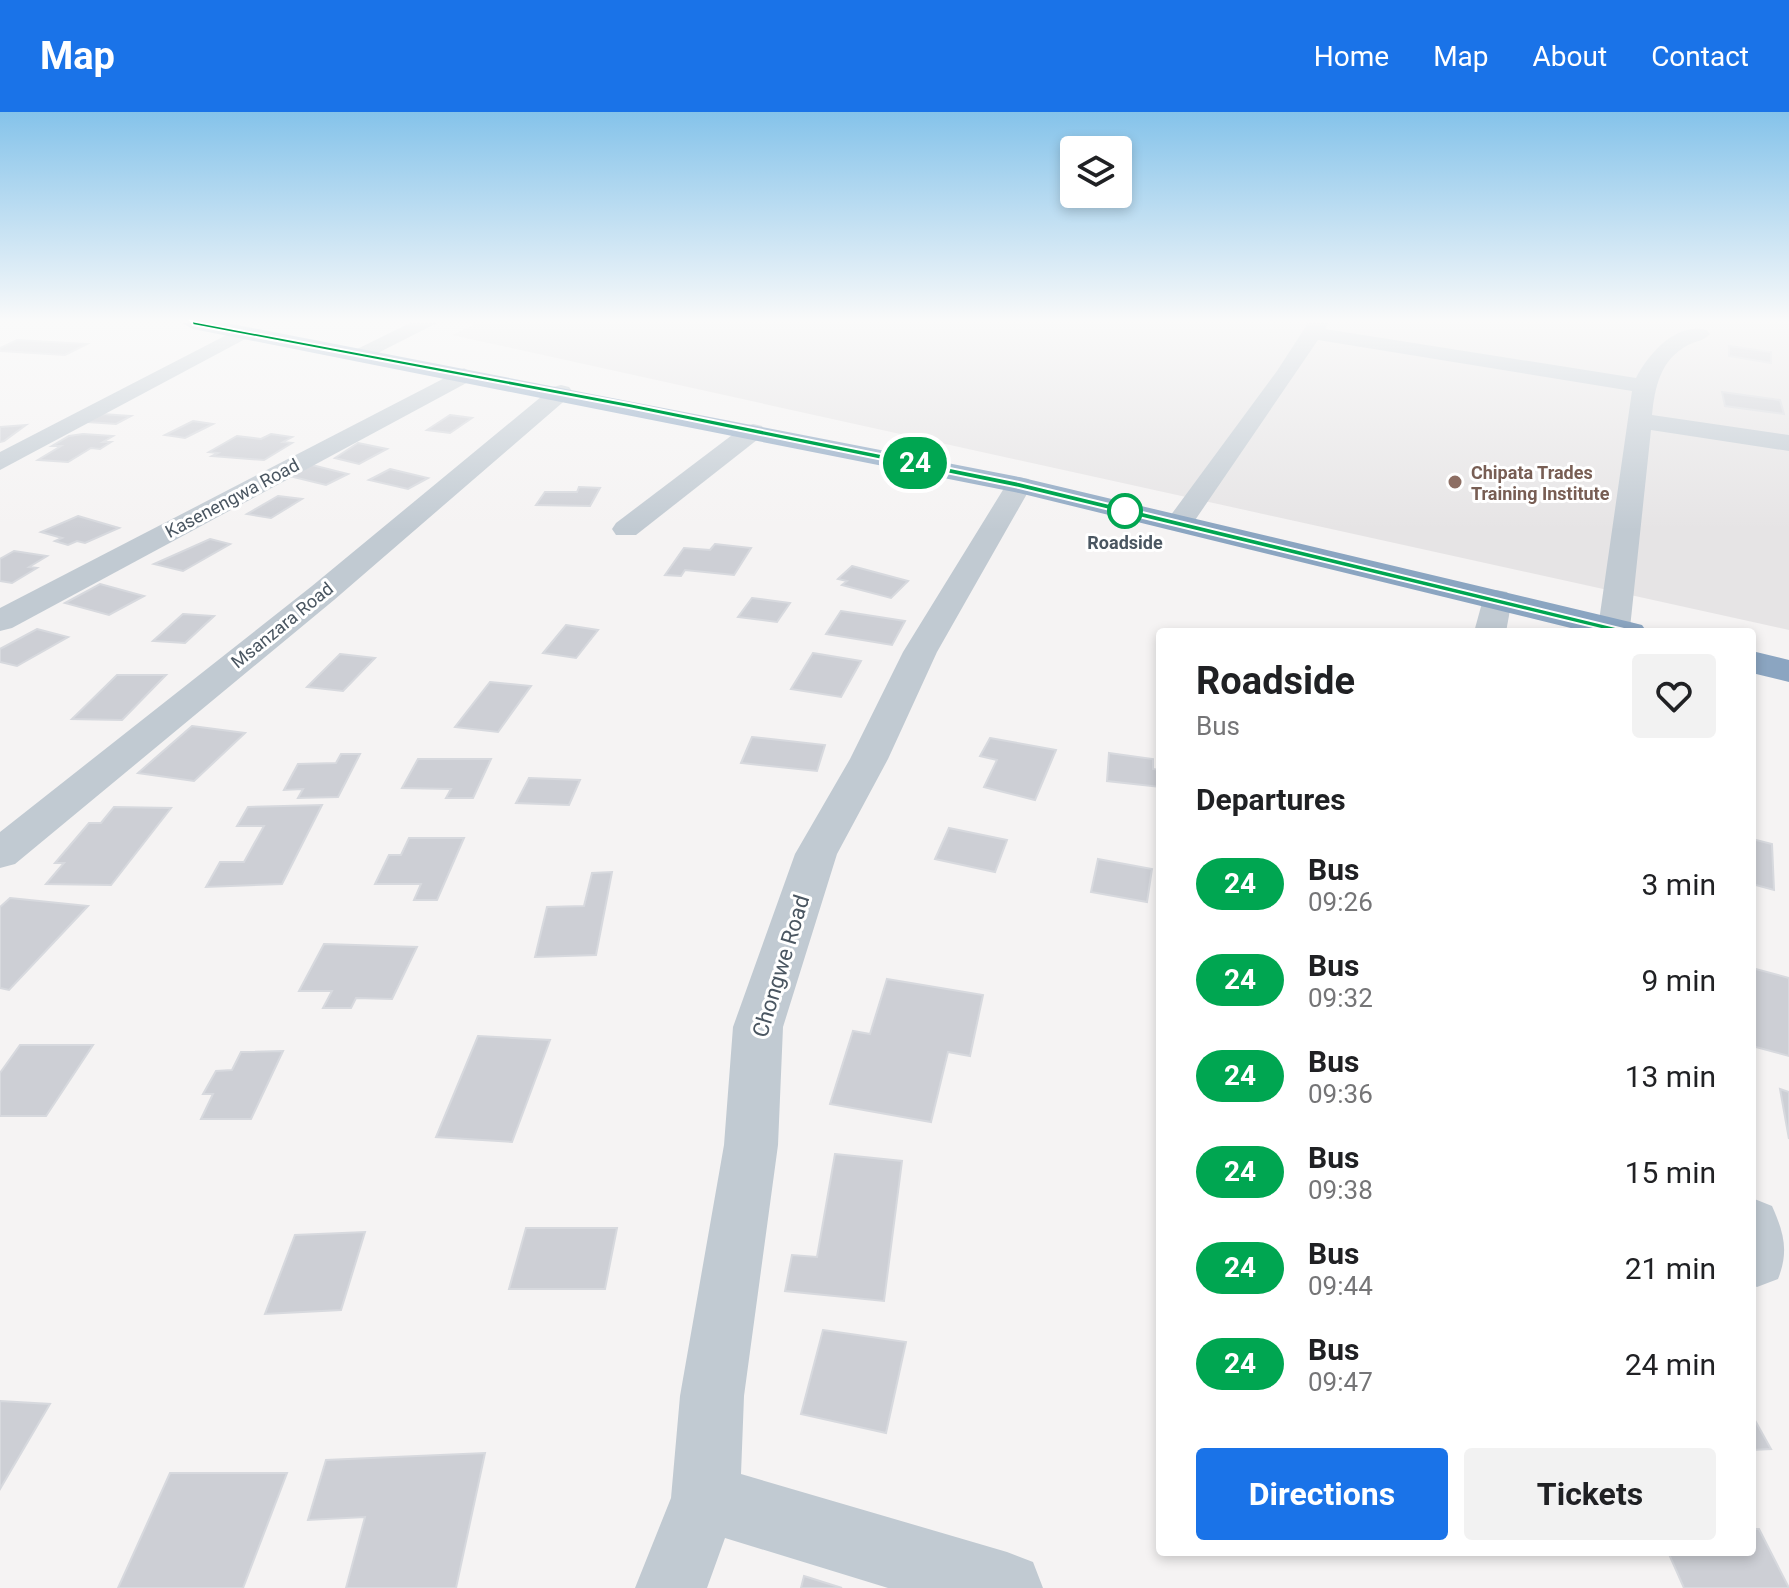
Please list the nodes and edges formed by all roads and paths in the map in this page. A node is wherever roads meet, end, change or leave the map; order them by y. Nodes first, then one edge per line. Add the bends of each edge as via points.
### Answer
1 (132, 392) edge
2 (432, 392) edge
3 (561, 392) joint
4 (1270, 392) edge
5 (1643, 392) edge
6 (1641, 421) junction
7 (753, 431) junction
8 (1789, 443) edge
9 (0, 462) edge
10 (1019, 485) junction
11 (1179, 523) junction
12 (626, 529) dead end
13 (1496, 599) junction
14 (0, 621) edge
15 (1491, 628) edge
16 (1614, 628) edge
17 (1622, 628) edge
18 (1756, 663) edge
19 (1789, 671) edge
20 (0, 854) edge
21 (705, 1498) junction
22 (671, 1588) edge
23 (1007, 1588) edge

1 - 9 street
2 - 14 street, Kasenengwa Road
3 - 7 highway
3 - 20 street, Msanzara Road
4 - 11 street
5 - 6 street
6 - 8 street
6 - 17 street
7 - 10 highway
7 - 12 street
10 - 11 highway
10 - 21 street, Chongwe Road via 920,652 816,854 758,1027 751,1145 712,1396
11 - 13 highway
13 - 15 street
13 - 16 highway
18 - 19 highway
21 - 22 street, Chongwe Road
21 - 23 street

